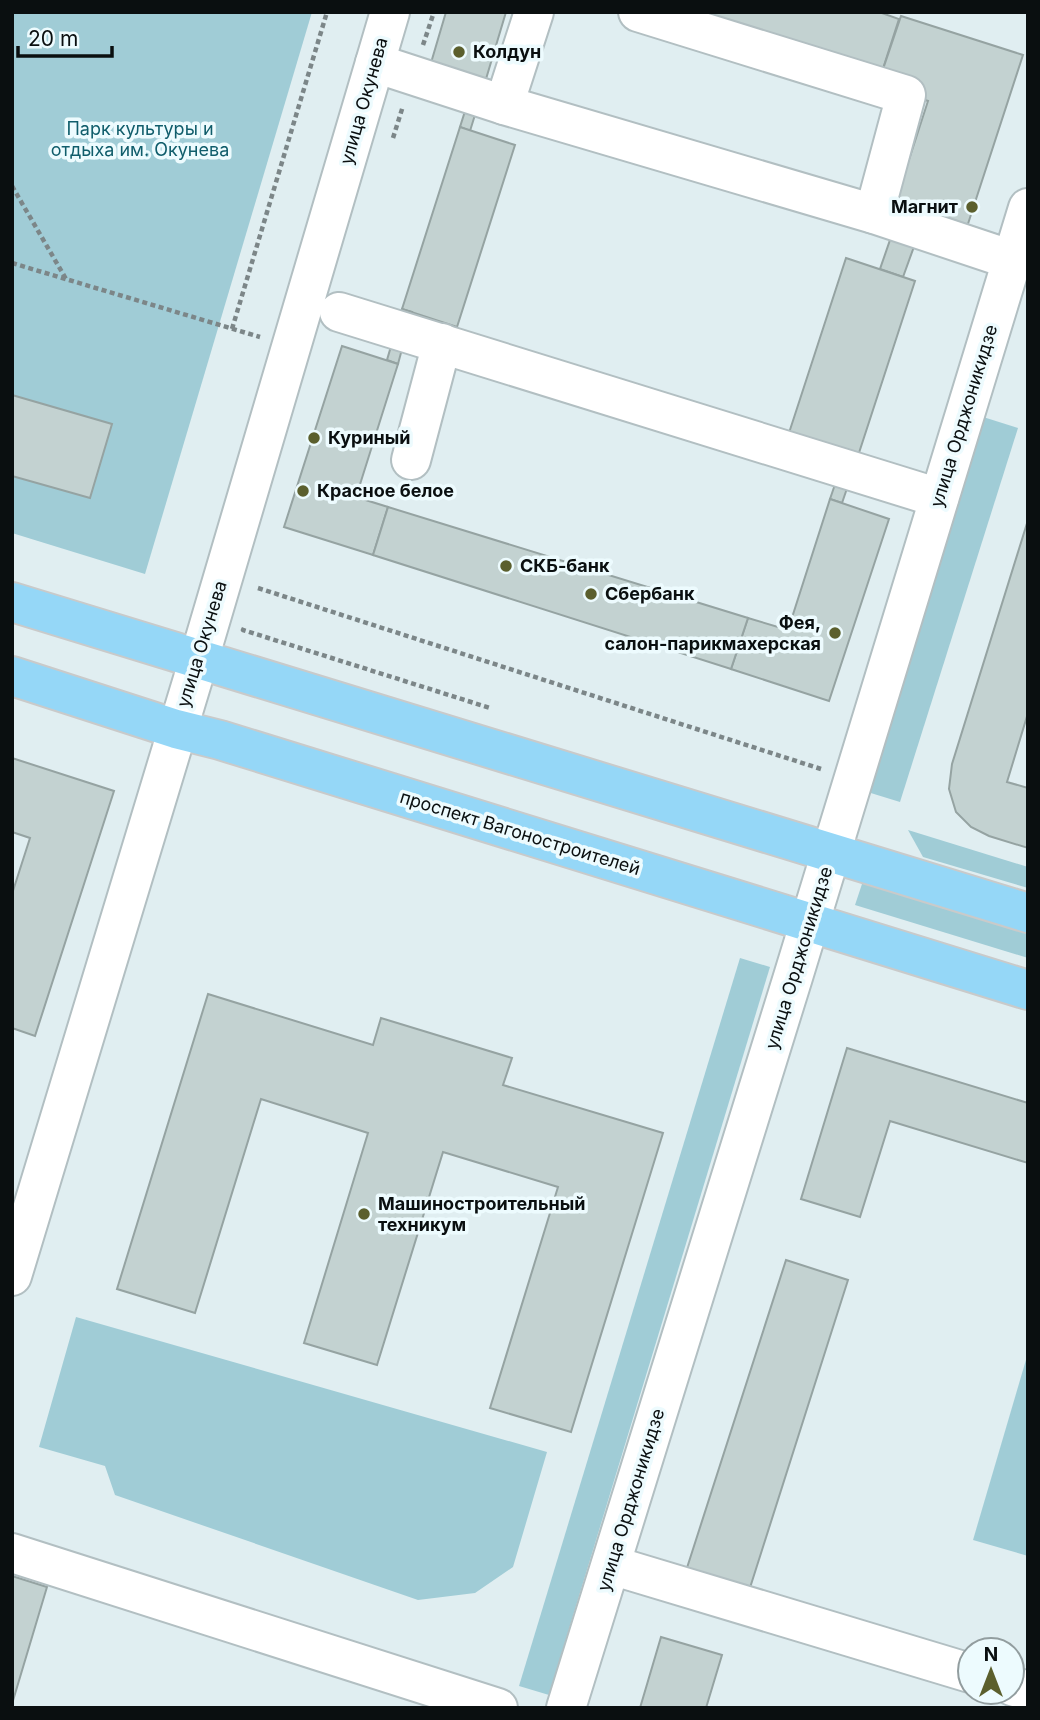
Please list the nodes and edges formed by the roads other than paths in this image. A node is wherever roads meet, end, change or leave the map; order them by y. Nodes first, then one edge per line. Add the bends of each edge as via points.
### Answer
1 (390, 12) edge
2 (534, 12) edge
3 (638, 12) edge
4 (375, 63) junction
5 (504, 105) junction
6 (1028, 208) edge
7 (874, 214) junction
8 (1012, 260) junction
9 (339, 312) dead end
10 (442, 343) junction
11 (411, 460) dead end
12 (939, 498) junction
13 (12, 602) edge
14 (199, 659) junction
15 (12, 676) edge
16 (176, 729) junction
17 (831, 852) junction
18 (1028, 912) edge
19 (810, 923) junction
20 (1028, 990) edge
21 (12, 1276) edge
22 (12, 1553) edge
23 (611, 1565) junction
24 (956, 1670) edge
25 (498, 1708) edge
26 (566, 1708) edge

1 - 4 street, улица Окунева
2 - 5 street
3 - 7 street via 906,95
4 - 5 street
4 - 14 street, улица Окунева
5 - 7 street
6 - 8 street, улица Орджоникидзе
7 - 8 street
8 - 12 street, улица Орджоникидзе
9 - 10 street
10 - 11 street
10 - 12 street
12 - 17 street, улица Орджоникидзе
13 - 14 main road
14 - 16 street, улица Окунева
14 - 17 main road
15 - 16 main road, проспект Вагоностроителей
16 - 19 main road, проспект Вагоностроителей
16 - 21 street, улица Окунева
17 - 18 main road
17 - 19 street, улица Орджоникидзе
19 - 20 main road, проспект Вагоностроителей
19 - 23 street, улица Орджоникидзе
22 - 25 street
23 - 24 street
23 - 26 street, улица Орджоникидзе

